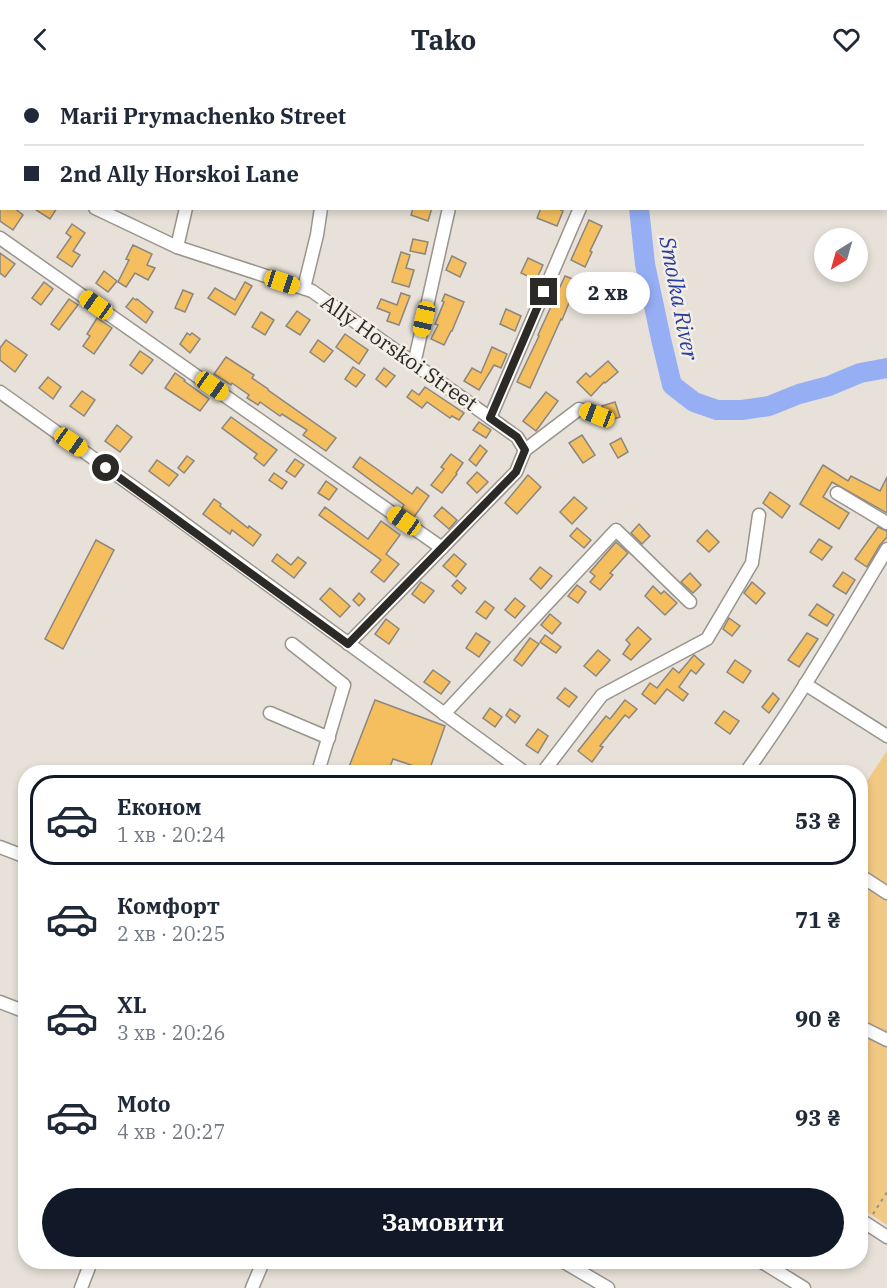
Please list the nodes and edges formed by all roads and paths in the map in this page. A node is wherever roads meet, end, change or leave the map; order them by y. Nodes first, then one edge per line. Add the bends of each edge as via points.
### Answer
1 (99, 210) edge
2 (186, 210) edge
3 (321, 210) edge
4 (449, 210) edge
5 (579, 210) edge
6 (0, 238) edge
7 (177, 247) junction
8 (304, 288) junction
9 (414, 364) junction
10 (0, 392) edge
11 (597, 415) dead end
12 (490, 418) junction
13 (525, 450) junction
14 (837, 493) dead end
15 (759, 515) dead end
16 (887, 523) edge
17 (442, 548) junction
18 (887, 549) edge
19 (690, 602) dead end
20 (292, 644) dead end
21 (348, 644) junction
22 (805, 684) junction
23 (270, 713) dead end
24 (444, 714) junction
25 (887, 736) edge
26 (328, 738) junction
27 (320, 765) edge
28 (514, 765) edge
29 (548, 765) edge
30 (751, 765) edge
31 (0, 847) edge
32 (18, 854) edge
33 (868, 882) edge
34 (887, 893) edge
35 (0, 1002) edge
36 (18, 1009) edge
37 (868, 1030) edge
38 (887, 1040) edge
39 (887, 1192) edge
40 (868, 1217) edge
41 (868, 1225) edge
42 (887, 1237) edge
43 (88, 1269) edge
44 (260, 1269) edge
45 (576, 1269) edge
46 (773, 1269) edge
47 (81, 1288) edge
48 (252, 1288) edge
49 (608, 1288) edge
50 (804, 1288) edge

1 - 7 street, Ally Horskoi Street
2 - 7 street
3 - 8 street
4 - 9 street
5 - 12 street
6 - 17 street
7 - 8 street, Ally Horskoi Street
8 - 9 street, Ally Horskoi Street
9 - 12 street, Ally Horskoi Street
10 - 21 street
11 - 13 street via 579,409
12 - 13 street, Ally Horskoi Street via 517,437
13 - 17 street via 516,472
14 - 16 street
15 - 29 street via 752,563 707,639 602,695
17 - 21 street
18 - 22 street
19 - 24 street via 616,530
20 - 26 street via 344,685
21 - 24 street
22 - 25 street
22 - 30 street
23 - 26 street
24 - 28 street
26 - 27 street
31 - 32 street
33 - 34 street
35 - 36 street
37 - 38 street
39 - 40 path
41 - 42 street
43 - 47 street
44 - 48 street
45 - 49 street
46 - 50 street

